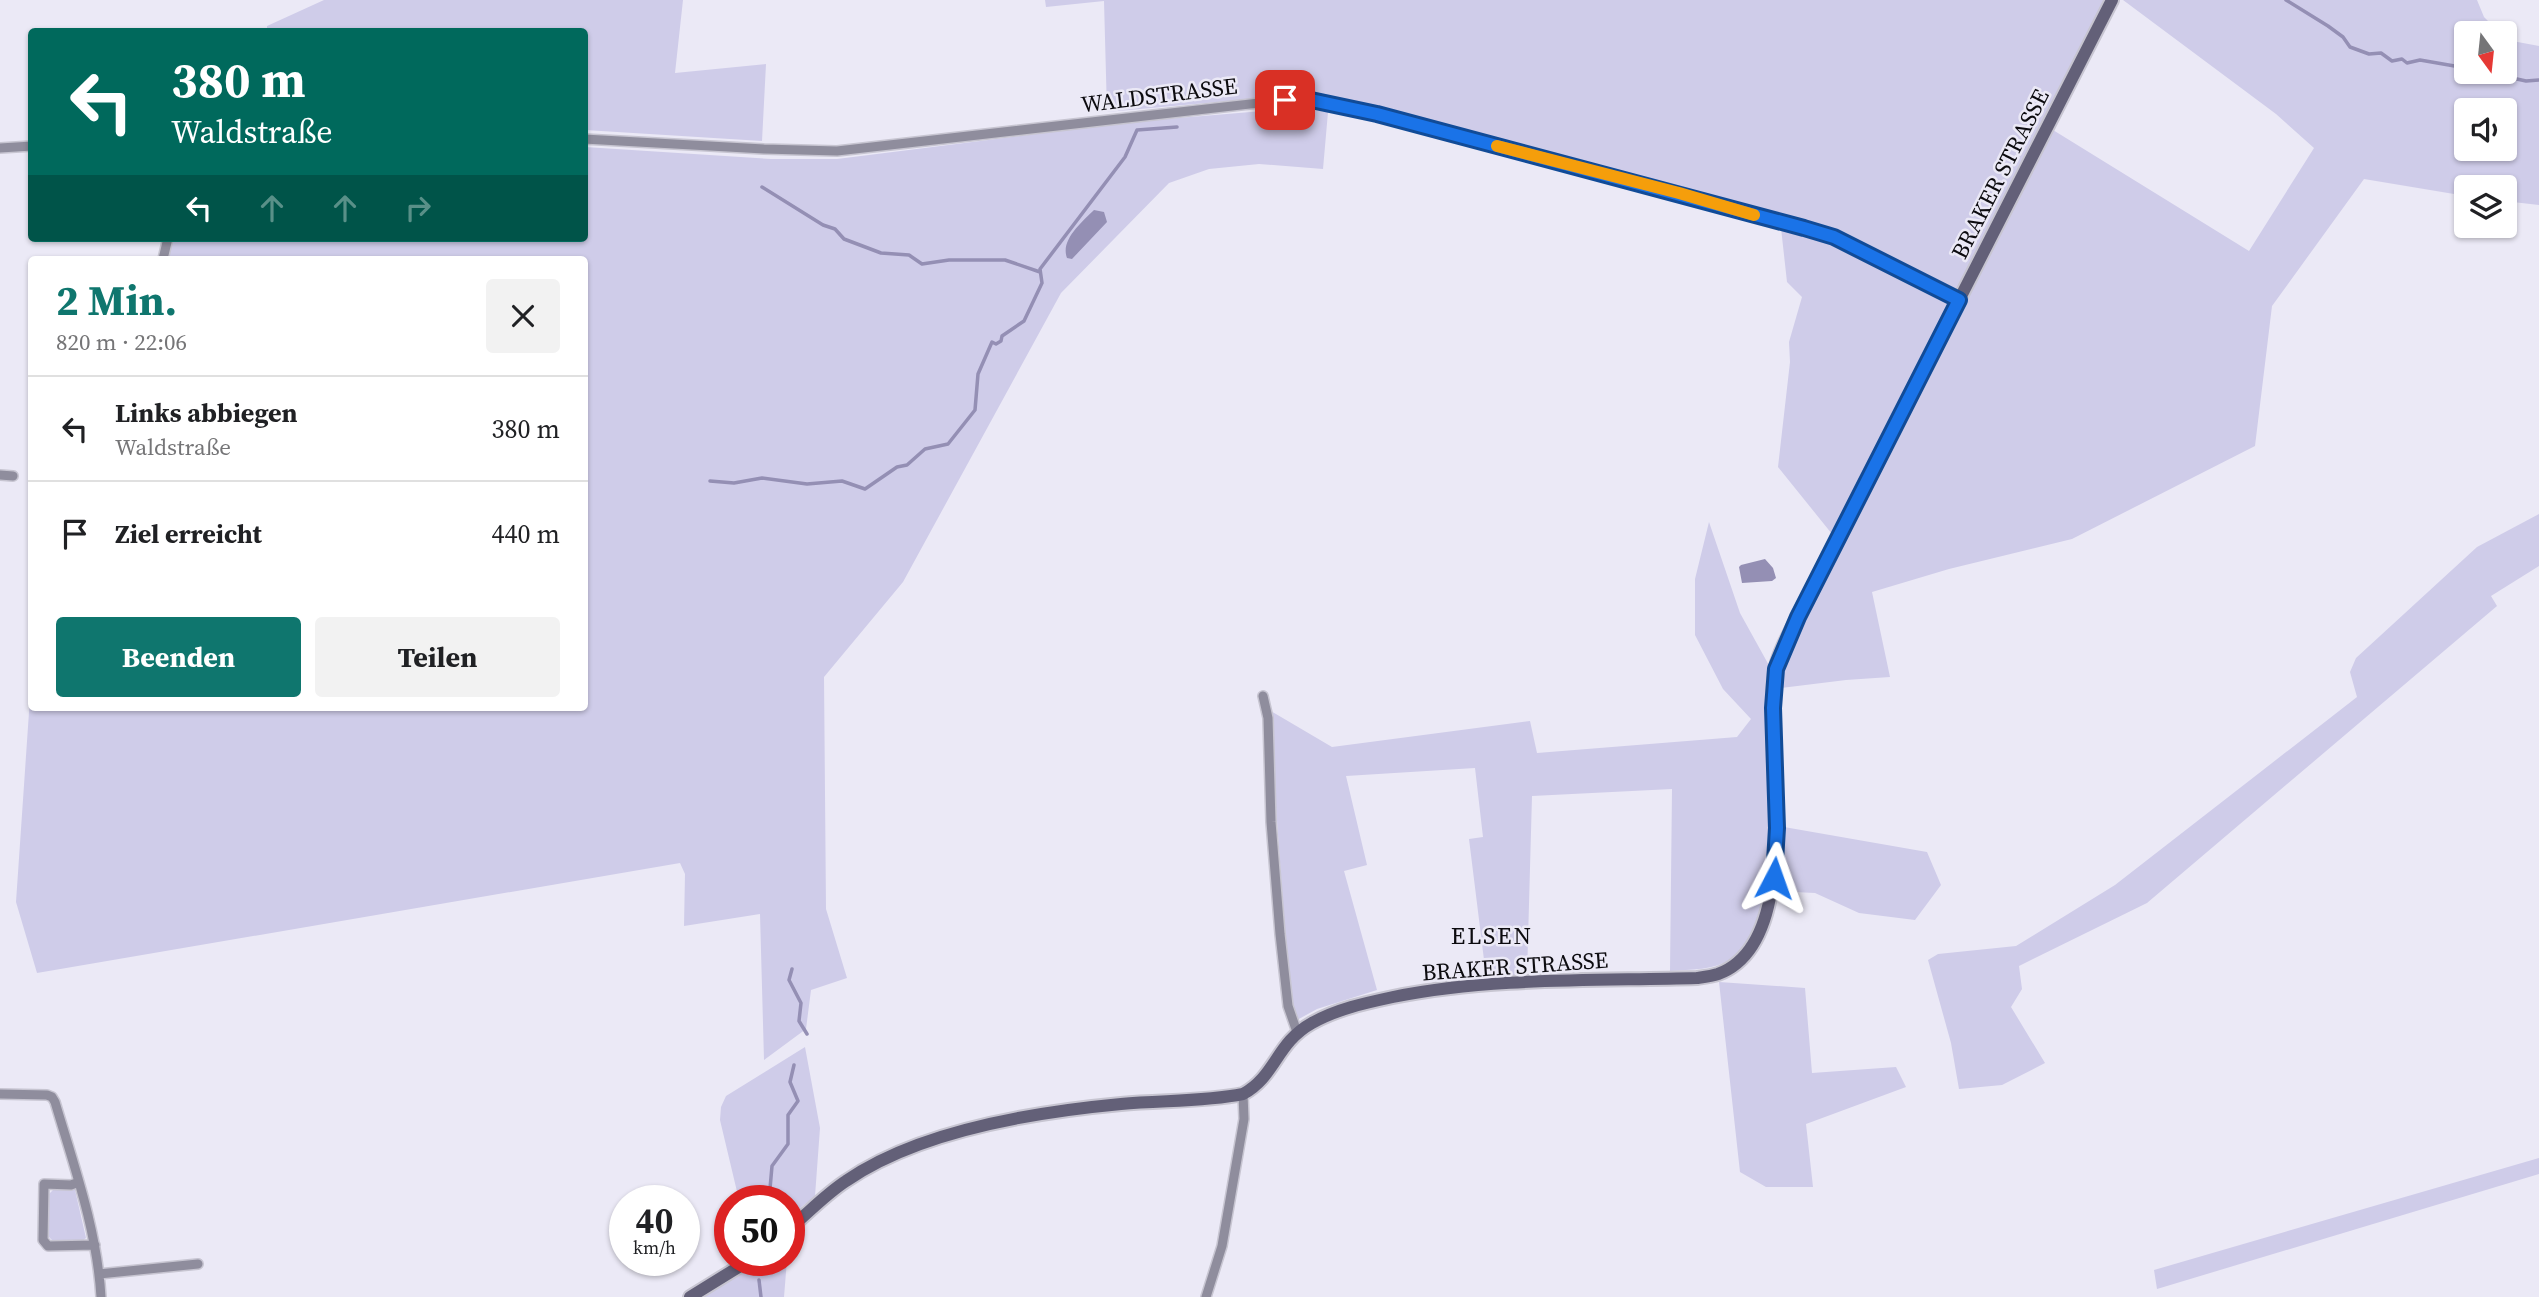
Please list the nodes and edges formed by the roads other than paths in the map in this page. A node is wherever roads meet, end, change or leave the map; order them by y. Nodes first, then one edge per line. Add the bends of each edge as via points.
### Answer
1 (2112, 0) edge
2 (588, 139) edge
3 (28, 146) edge
4 (0, 148) edge
5 (1959, 300) junction
6 (0, 475) edge
7 (13, 476) dead end
8 (1264, 696) dead end
9 (1297, 1032) junction
10 (0, 1094) edge
11 (1243, 1094) junction
12 (79, 1182) junction
13 (805, 1215) edge
14 (95, 1245) junction
15 (198, 1264) dead end
16 (99, 1275) junction
17 (724, 1276) edge
18 (101, 1297) edge
19 (690, 1297) edge
20 (1206, 1297) edge

1 - 5 main road, BRAKER STRASSE
2 - 5 street, WALDSTRASSE via 837,151 1240,104 1311,100 1834,237
3 - 4 street
5 - 9 main road, BRAKER STRASSE via 1776,669 1774,878 1756,938 1742,958 1717,975 1697,978 1427,990 1337,1011
6 - 7 street
8 - 9 street via 1277,906 1288,1006
9 - 11 main road, BRAKER STRASSE via 1261,1082
10 - 12 street via 52,1097
11 - 13 main road via 1063,1111 956,1134 866,1169
11 - 20 street via 1244,1119 1222,1246
12 - 14 street
12 - 14 street via 44,1184 43,1240 48,1246
14 - 16 street
15 - 16 street
16 - 18 street
17 - 19 main road

